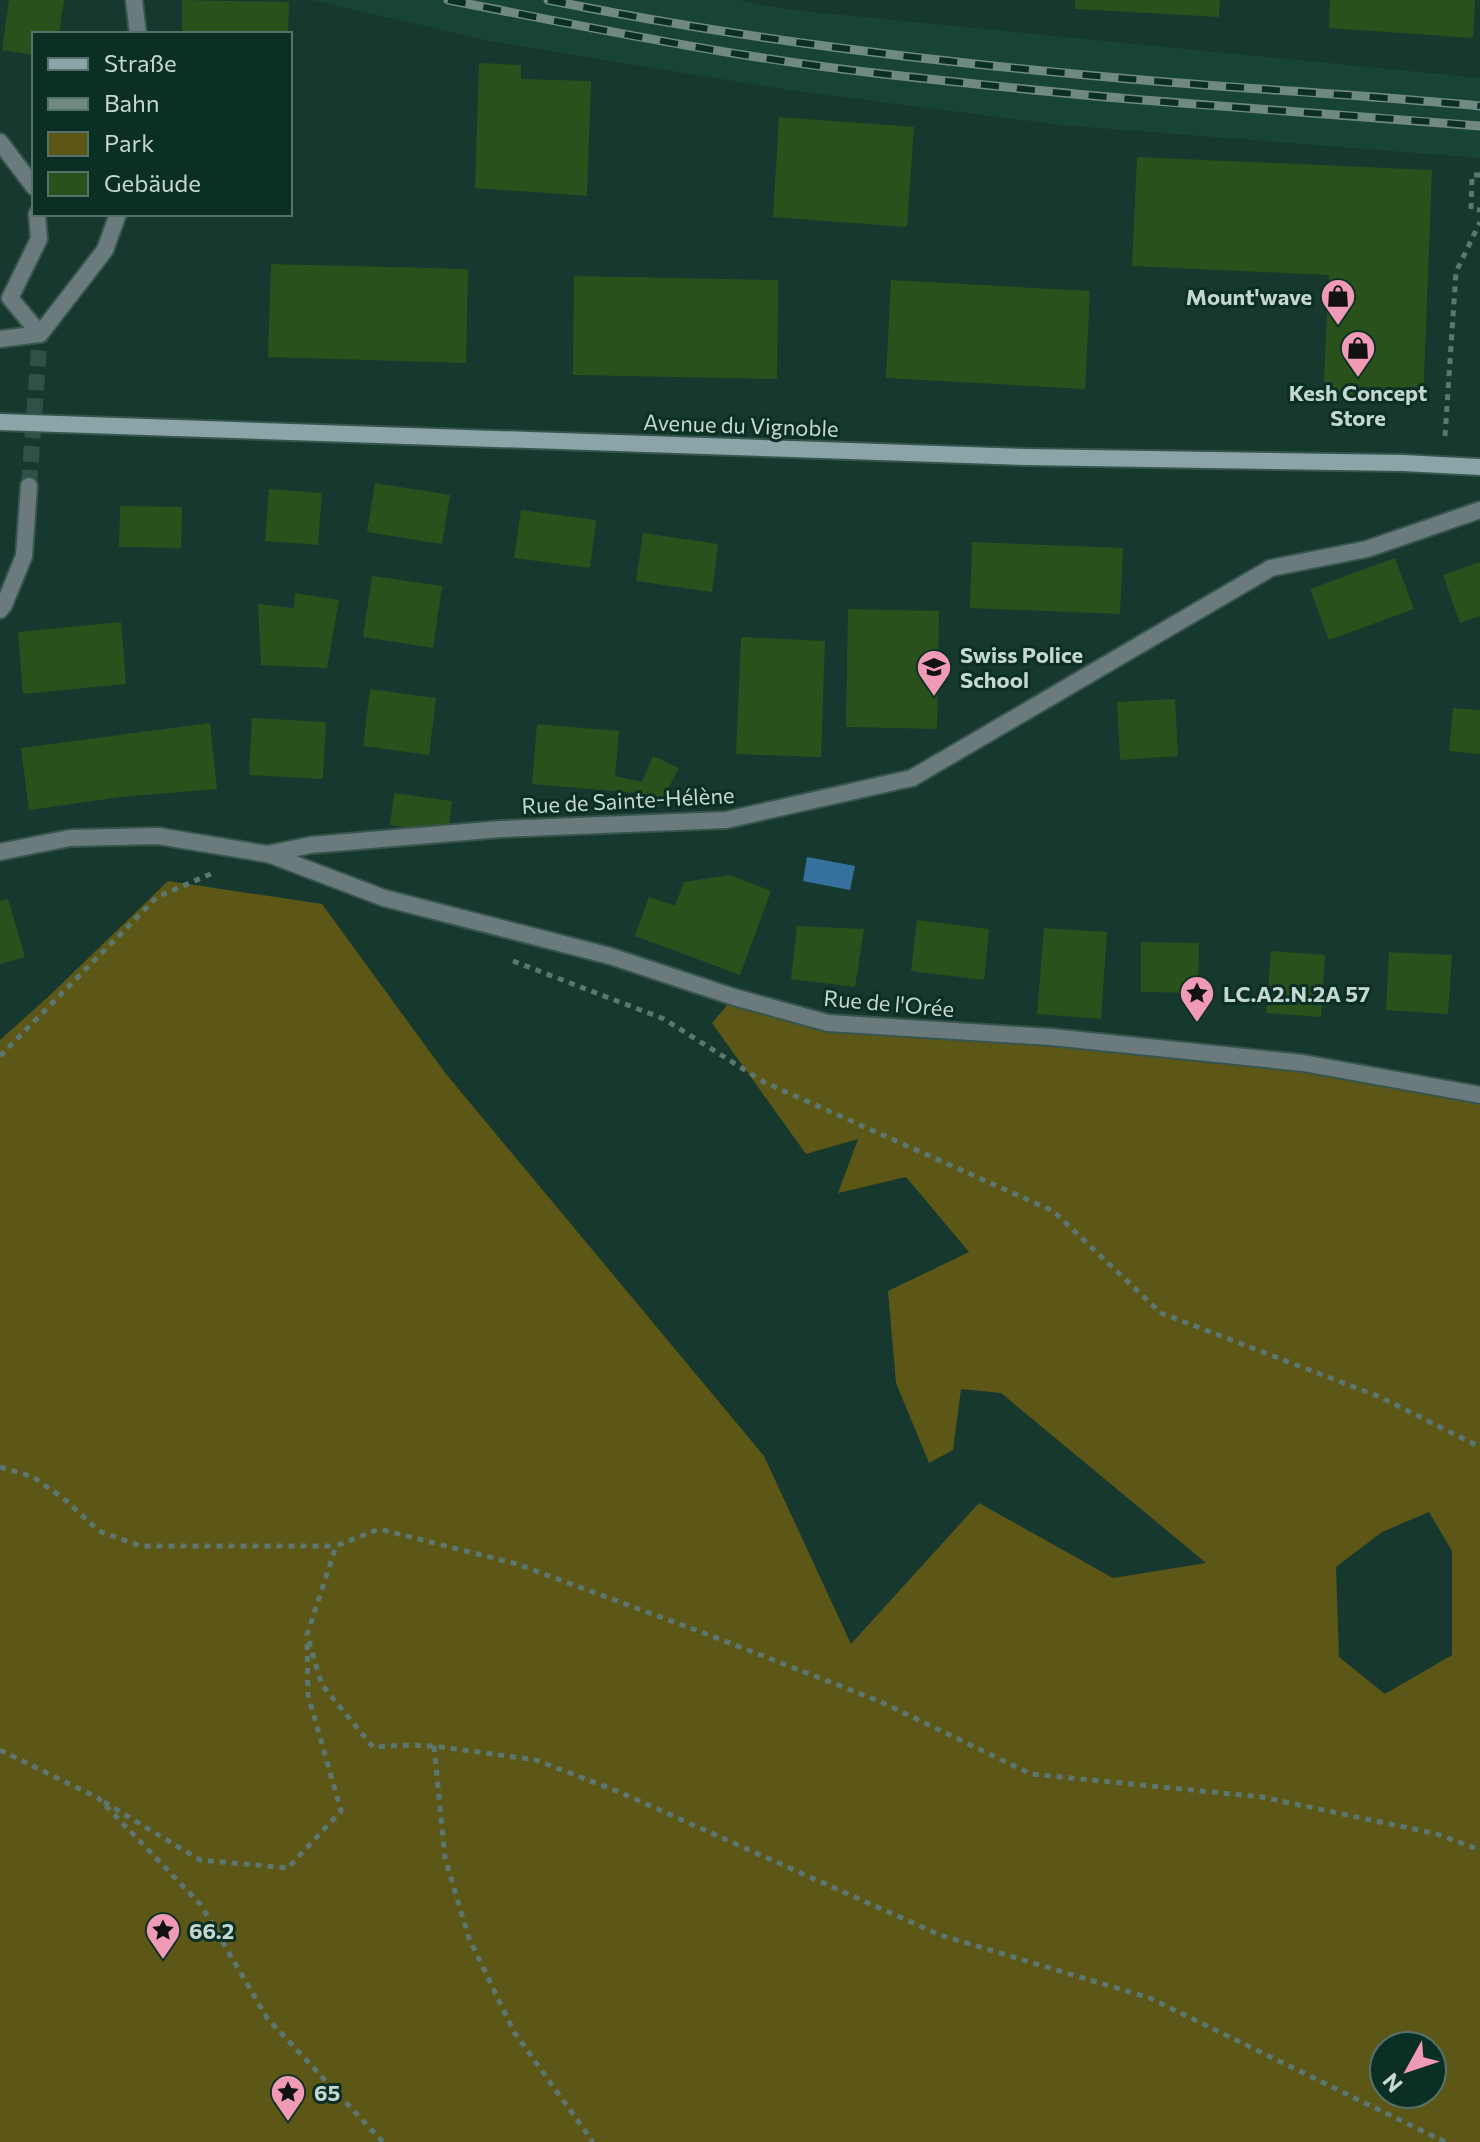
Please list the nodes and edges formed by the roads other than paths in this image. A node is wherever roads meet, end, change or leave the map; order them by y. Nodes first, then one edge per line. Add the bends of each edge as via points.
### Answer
1 (134, 0) edge
2 (138, 32) edge
3 (0, 142) edge
4 (32, 184) edge
5 (37, 216) edge
6 (117, 216) edge
7 (40, 334) junction
8 (0, 339) edge
9 (0, 422) edge
10 (1480, 467) edge
11 (29, 486) tunnel mouth
12 (1480, 510) edge
13 (0, 610) edge
14 (0, 852) edge
15 (267, 854) junction
16 (1480, 1095) edge

1 - 2 street
3 - 4 street
5 - 7 street via 39,239 10,298
6 - 7 street via 105,250
7 - 8 street
9 - 10 main road, Avenue du Vignoble
11 - 13 street via 24,556
12 - 15 street, Rue de Sainte-Hélène via 1367,549 1271,568 912,778 726,820 501,829 311,845
14 - 15 street, Rue de Sainte-Hélène via 70,838 158,836
15 - 16 street, Rue de l'Orée via 384,898 610,956 828,1023 1051,1037 1287,1062

